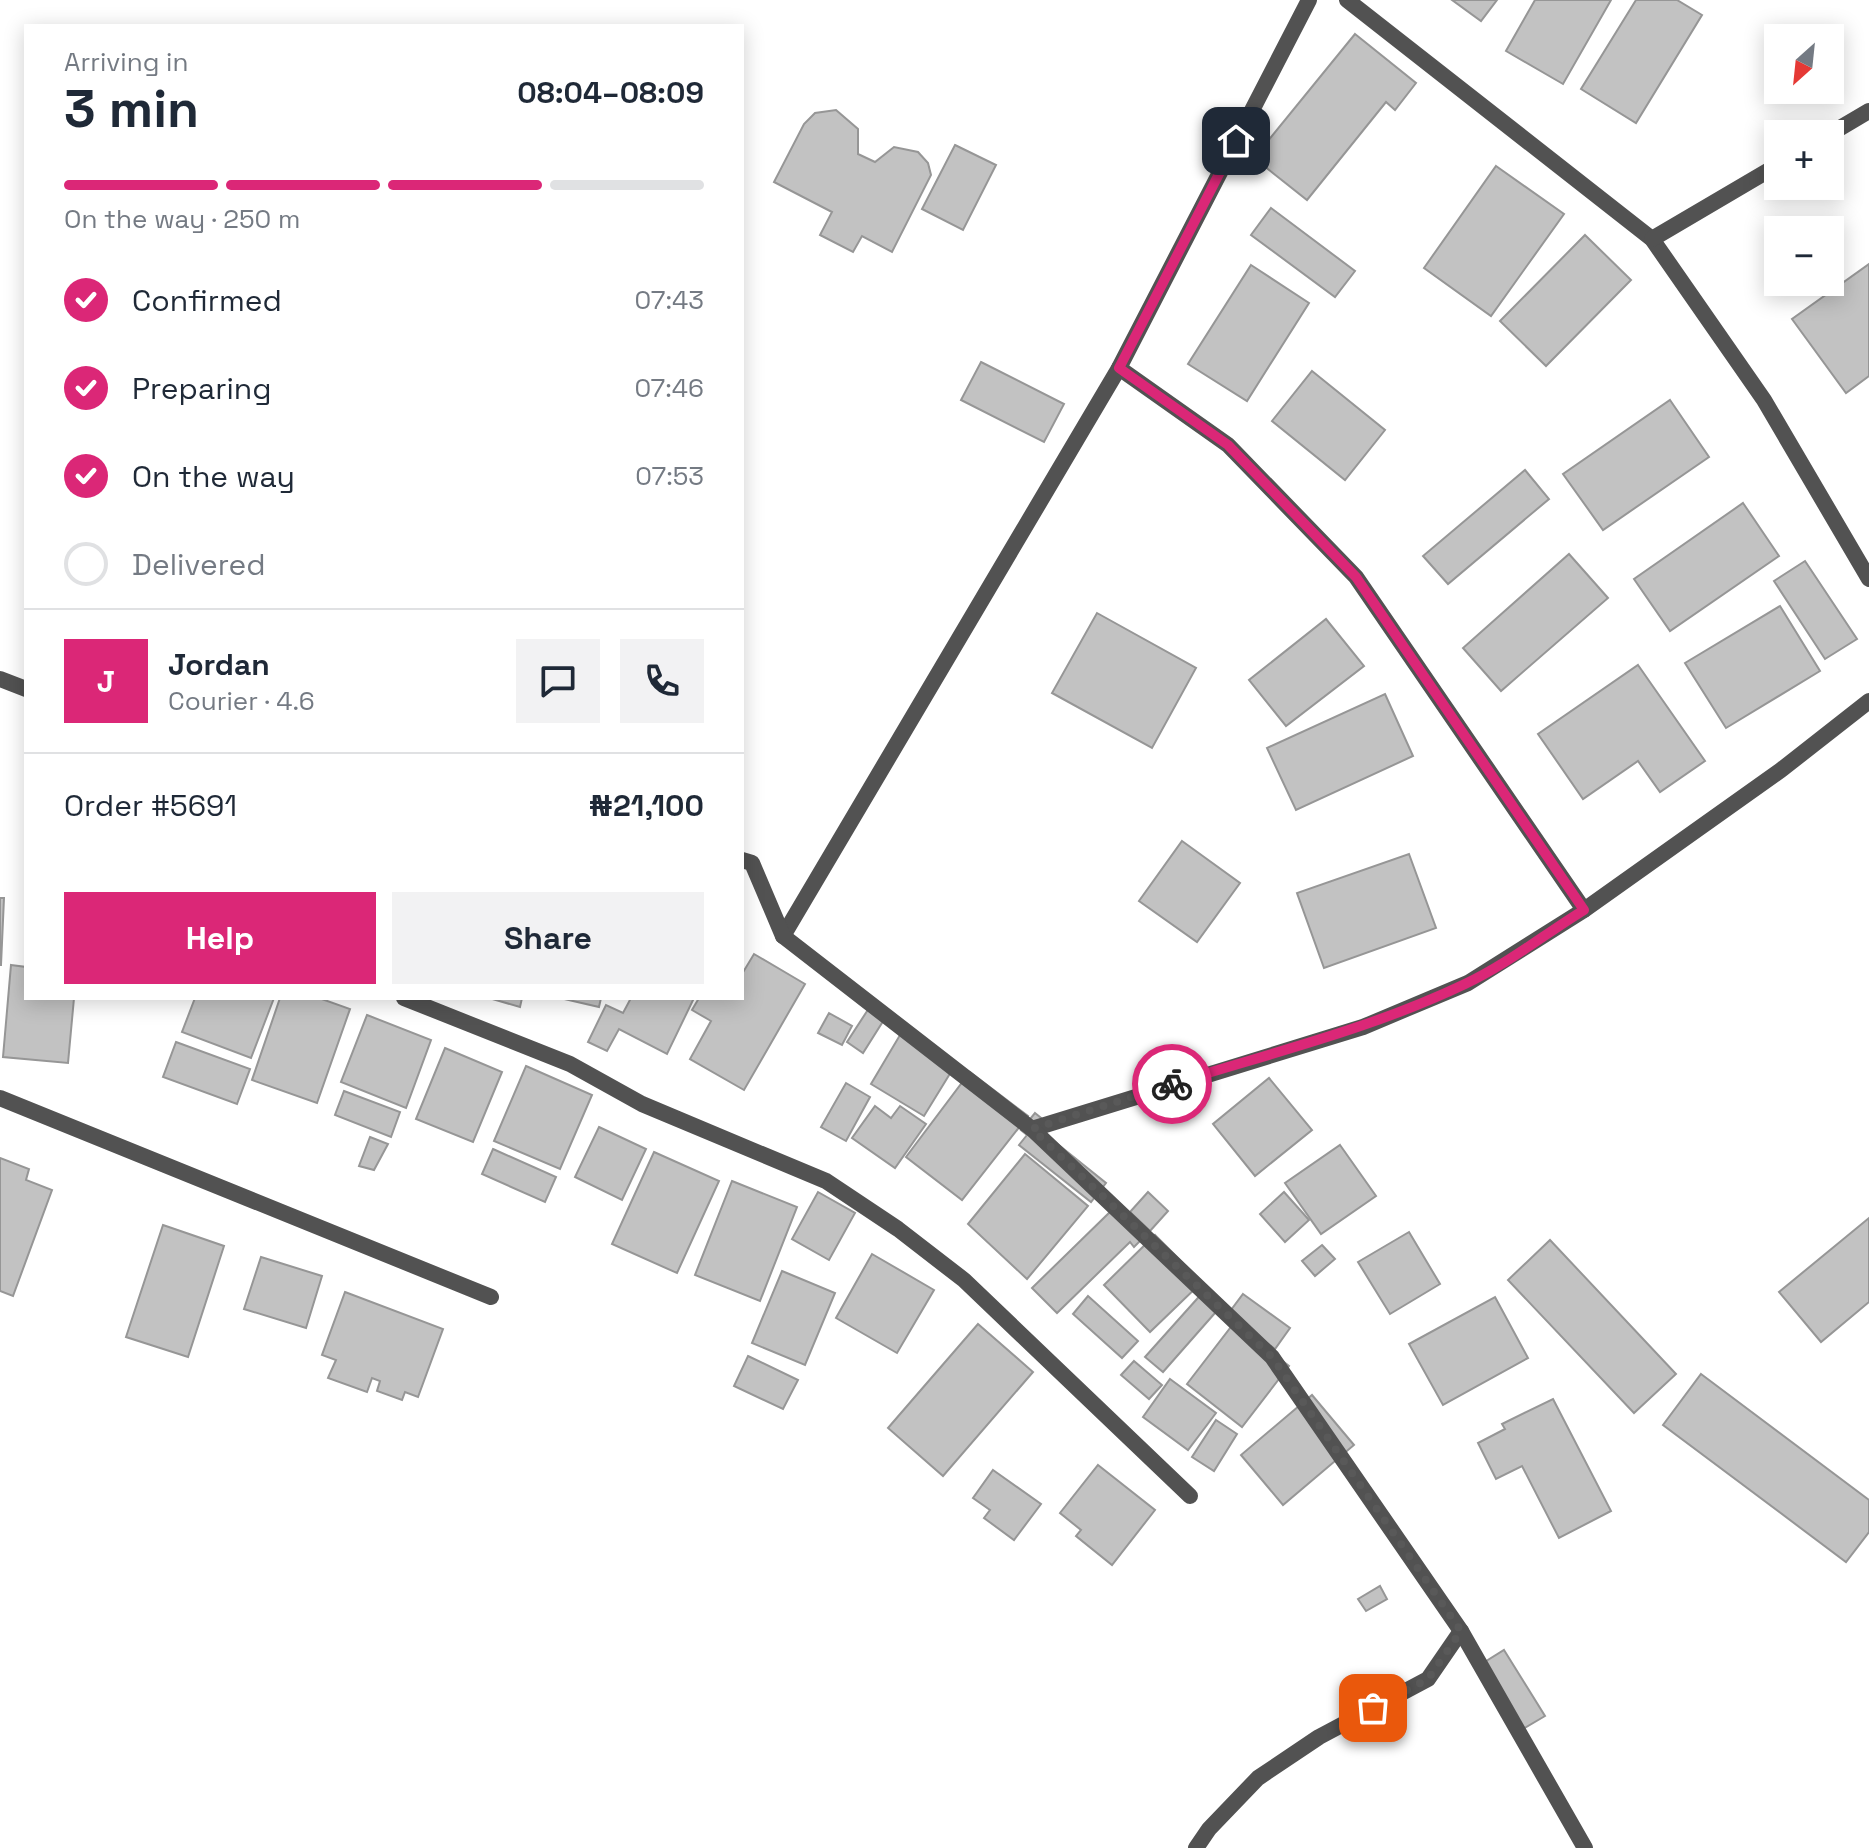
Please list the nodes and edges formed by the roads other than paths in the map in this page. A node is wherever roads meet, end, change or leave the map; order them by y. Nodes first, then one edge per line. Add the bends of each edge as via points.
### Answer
1 (1309, 0) edge
2 (1347, 0) edge
3 (1869, 111) edge
4 (1844, 126) edge
5 (1764, 173) edge
6 (1652, 239) junction
7 (1119, 368) junction
8 (1869, 579) edge
9 (0, 679) edge
10 (24, 688) edge
11 (1869, 701) edge
12 (744, 861) edge
13 (1584, 910) junction
14 (783, 936) junction
15 (409, 1000) edge
16 (0, 1098) edge
17 (1032, 1129) junction
18 (491, 1297) dead end
19 (1190, 1496) dead end
20 (1461, 1631) junction
21 (1196, 1848) edge
22 (1585, 1848) edge

1 - 7 street
2 - 6 street
3 - 4 street
5 - 6 street
6 - 8 street via 1764,400
7 - 13 street via 1228,445 1356,577
7 - 14 street
9 - 10 street
11 - 13 street
12 - 14 street via 752,863
13 - 17 street via 1468,983 1363,1027
14 - 17 street
15 - 19 street via 570,1064 642,1104 826,1181 964,1280
16 - 18 street
17 - 20 street via 1272,1357
20 - 21 street via 1428,1679 1319,1737 1258,1778
20 - 22 street

